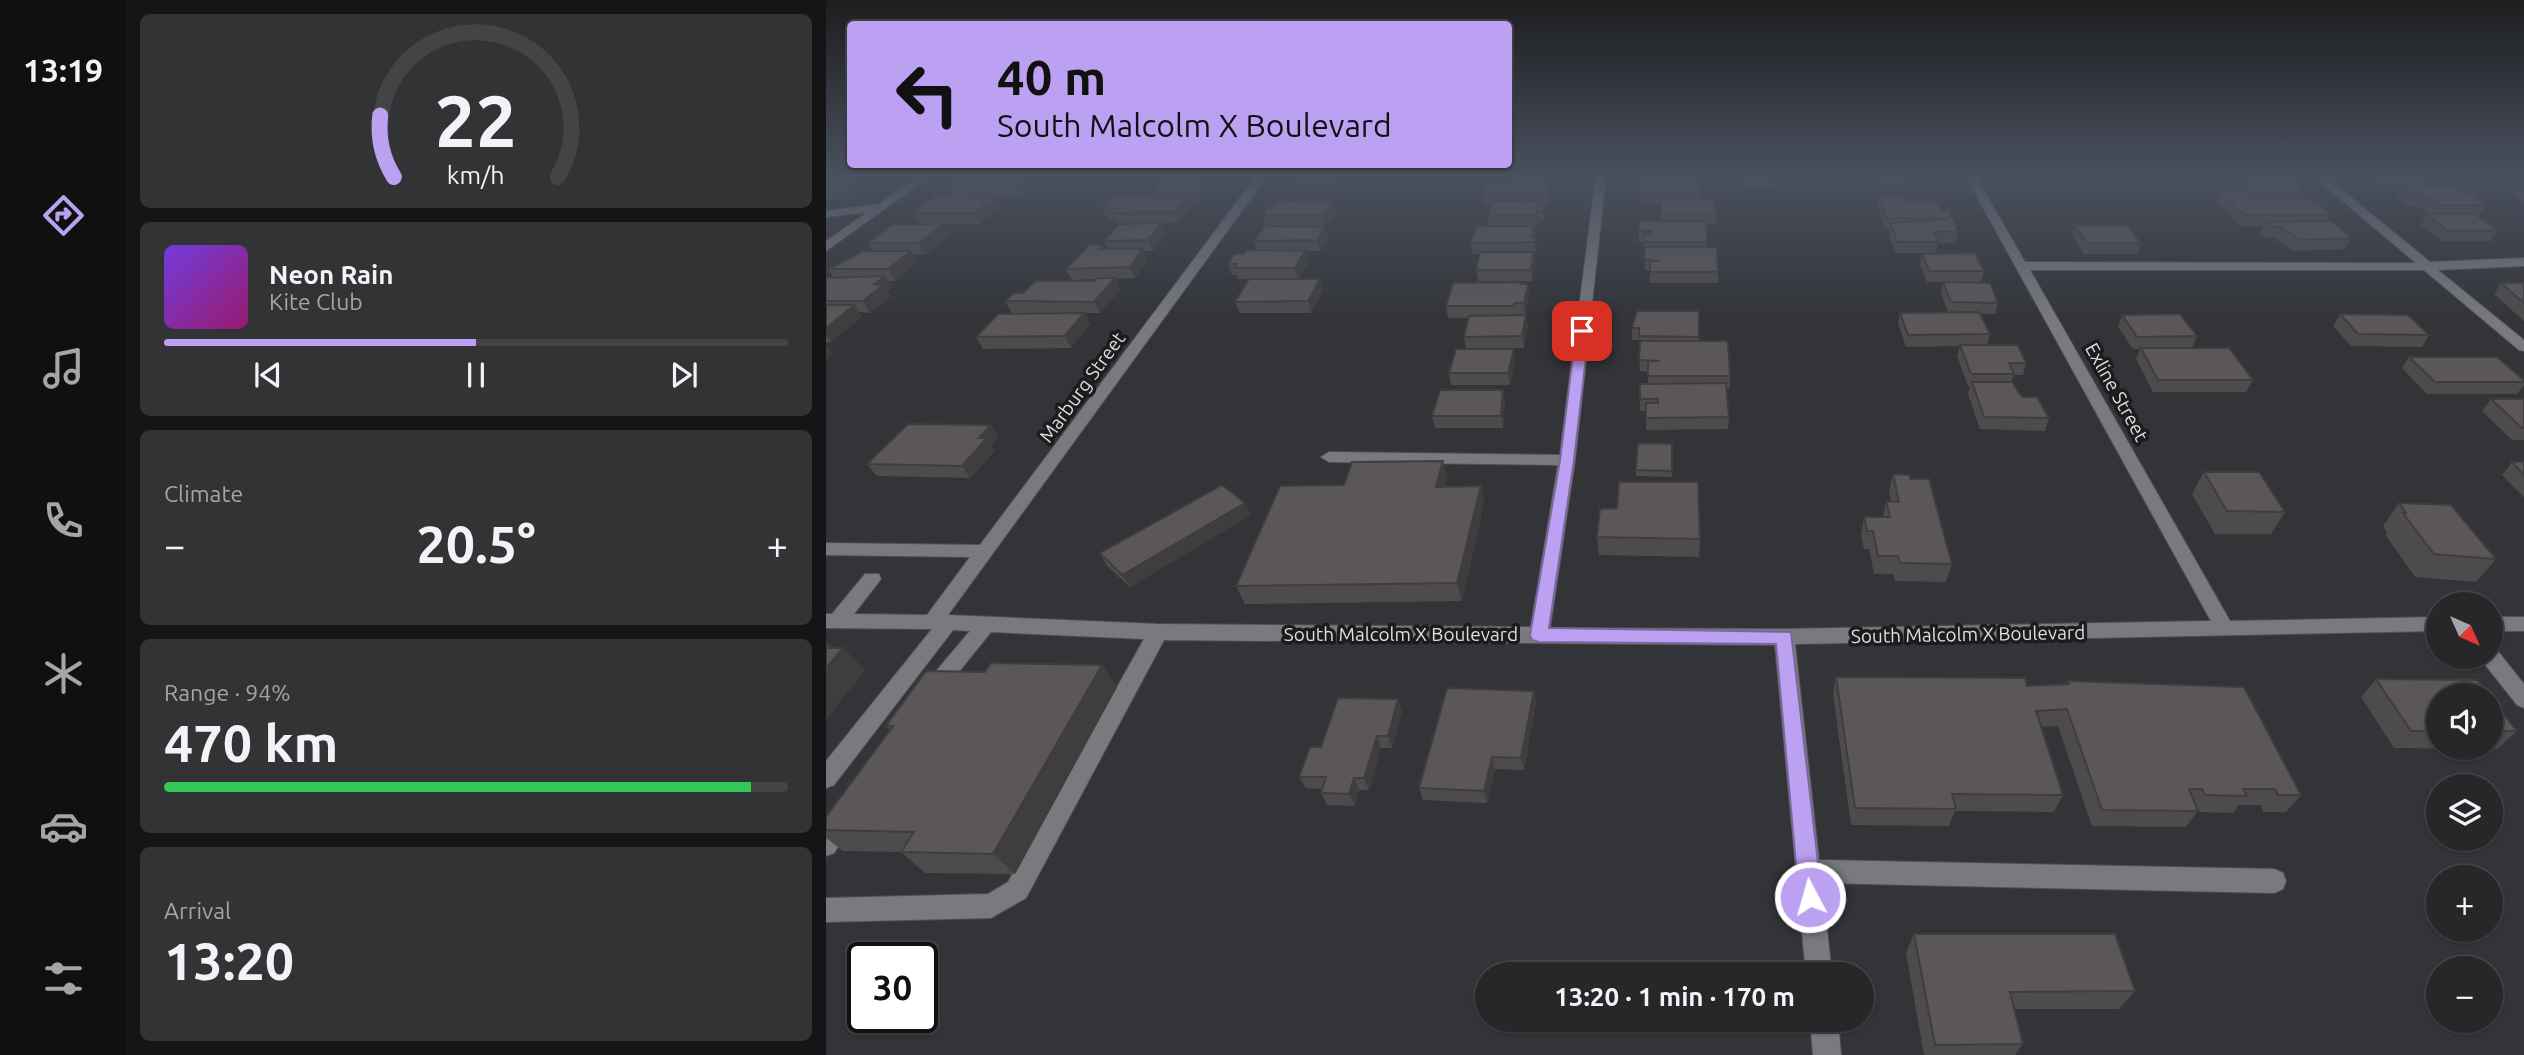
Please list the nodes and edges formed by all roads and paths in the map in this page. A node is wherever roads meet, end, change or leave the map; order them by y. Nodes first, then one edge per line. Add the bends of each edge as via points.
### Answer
1 (857, 224) edge
2 (1227, 224) edge
3 (1595, 224) edge
4 (1998, 224) edge
5 (2378, 224) edge
6 (826, 247) edge
7 (2524, 262) edge
8 (2428, 265) junction
9 (2022, 266) junction
10 (2524, 347) edge
11 (1329, 457) dead end
12 (1567, 460) junction
13 (826, 549) edge
14 (985, 551) junction
15 (872, 579) dead end
16 (831, 621) edge
17 (940, 622) junction
18 (2426, 624) edge
19 (2503, 624) edge
20 (2524, 624) edge
21 (986, 625) junction
22 (2225, 629) junction
23 (1158, 632) junction
24 (1539, 635) junction
25 (1784, 637) junction
26 (2500, 669) edge
27 (2524, 699) edge
28 (920, 704) edge
29 (826, 778) edge
30 (859, 800) edge
31 (826, 845) edge
32 (1808, 871) junction
33 (2274, 881) dead end
34 (826, 910) edge
35 (1818, 962) edge
36 (1825, 1032) edge
37 (1827, 1055) edge

1 - 6 street
2 - 14 street, Marburg Street
3 - 12 street
4 - 9 street, Exline Street
5 - 8 street
7 - 8 street
8 - 9 street
8 - 10 street
9 - 22 street, Exline Street
11 - 12 street
12 - 24 street
13 - 14 street
14 - 17 street, Marburg Street
15 - 16 street
16 - 17 street, South Malcolm X Boulevard
17 - 21 street, South Malcolm X Boulevard
17 - 29 street, Marburg Street
18 - 22 street, South Malcolm X Boulevard
19 - 20 street
21 - 23 street, South Malcolm X Boulevard
21 - 28 street
22 - 25 street, South Malcolm X Boulevard
23 - 24 street, South Malcolm X Boulevard
23 - 34 street via 1017,890 990,906
24 - 25 street, South Malcolm X Boulevard
25 - 32 street
26 - 27 street
30 - 31 street
32 - 33 street
32 - 35 street
36 - 37 street

